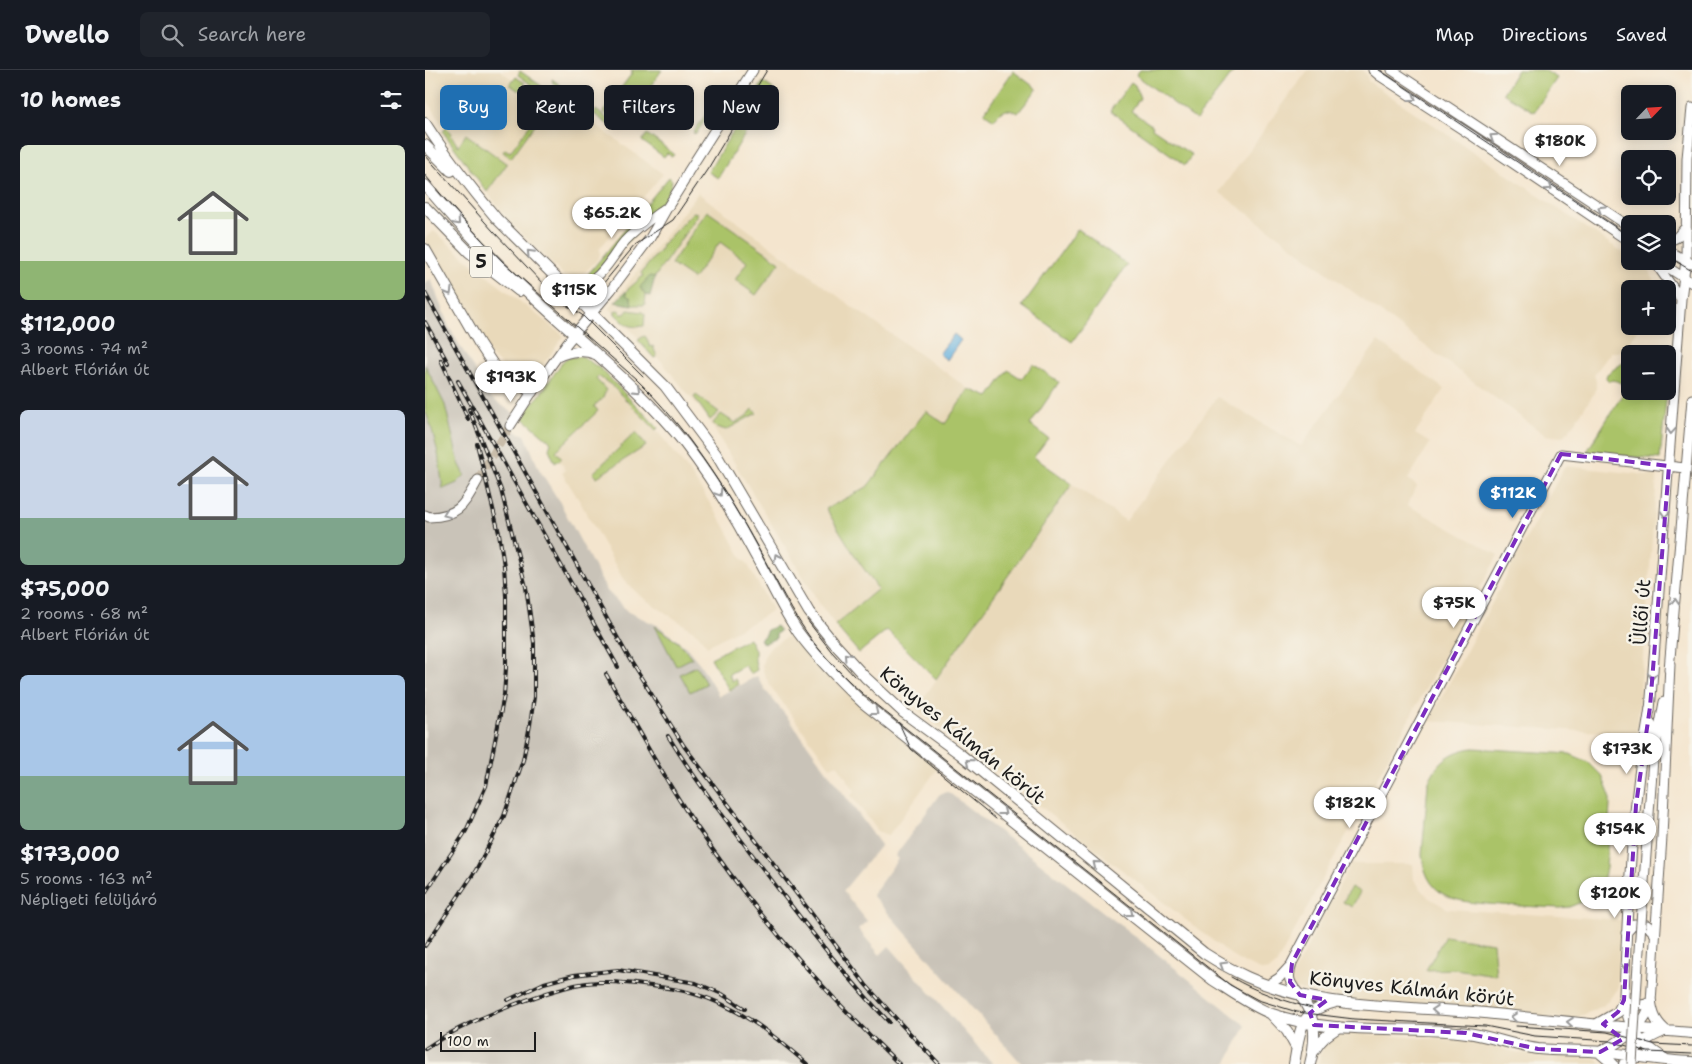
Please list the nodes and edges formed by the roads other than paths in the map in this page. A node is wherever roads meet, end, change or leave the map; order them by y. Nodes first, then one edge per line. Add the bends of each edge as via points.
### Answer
1 (753, 70) edge
2 (1373, 70) edge
3 (1392, 70) edge
4 (1692, 108) edge
5 (425, 124) edge
6 (425, 145) edge
7 (425, 185) edge
8 (473, 192) junction
9 (425, 207) edge
10 (667, 208) junction
11 (1621, 221) edge
12 (1686, 228) junction
13 (1621, 236) edge
14 (1676, 238) edge
15 (425, 249) edge
16 (1676, 255) edge
17 (1689, 262) edge
18 (1662, 270) edge
19 (1672, 270) edge
20 (1684, 277) junction
21 (1692, 284) edge
22 (564, 286) junction
23 (1681, 299) junction
24 (541, 304) junction
25 (591, 313) junction
26 (574, 334) junction
27 (557, 357) junction
28 (601, 357) junction
29 (532, 392) junction
30 (1692, 399) edge
31 (510, 426) tunnel mouth
32 (1669, 466) junction
33 (1685, 468) junction
34 (478, 480) tunnel mouth
35 (427, 516) edge
36 (1670, 664) junction
37 (1650, 707) junction
38 (1653, 758) junction
39 (1626, 933) junction
40 (1655, 934) junction
41 (1293, 963) junction
42 (1268, 984) junction
43 (1300, 995) junction
44 (1624, 1000) junction
45 (1339, 1002) junction
46 (1651, 1002) junction
47 (1271, 1013) junction
48 (1310, 1013) junction
49 (1303, 1022) junction
50 (1314, 1025) junction
51 (1596, 1025) junction
52 (1339, 1027) junction
53 (1633, 1029) junction
54 (1666, 1031) junction
55 (1692, 1033) edge
56 (1623, 1039) junction
57 (1643, 1043) junction
58 (1297, 1049) junction
59 (1600, 1052) junction
60 (1311, 1059) edge
61 (1633, 1059) edge
62 (1666, 1062) edge
63 (1692, 1062) edge
64 (1295, 1064) edge
65 (1613, 1064) edge

1 - 10 street
2 -> 13 street
11 -> 3 street
4 - 12 street, Üllői út
5 - 8 main road, Könyves Kálmán körút
6 - 8 main road
7 -> 24 main road, Könyves Kálmán körút via 479,246
22 -> 8 main road, Könyves Kálmán körút
9 - 24 main road, 5 via 469,252
10 - 22 street via 633,233 595,278 584,285
10 - 25 street via 650,238
12 - 14 street
12 - 17 street, Üllői út
15 -> 29 main road via 494,366
16 - 17 street
17 - 20 street, Üllői út
18 - 23 street
19 - 20 street
20 - 21 street
20 - 23 street, Üllői út
22 - 25 main road, Könyves Kálmán körút
23 -> 32 street, Üllői út
24 - 26 main road, Könyves Kálmán körút
25 - 26 street
42 -> 25 main road, Könyves Kálmán körút via 1242,975 1205,953 877,689 809,612 706,439 665,386
26 - 27 street
26 - 28 main road, Könyves Kálmán körút
27 - 28 street via 574,351
27 - 29 street
28 -> 47 main road, Könyves Kálmán körút via 646,399 686,445 736,521 792,623 836,677 863,702 1213,980
29 - 31 street
30 - 33 street, Üllői út
32 - 33 street
32 -> 37 street, Üllői út
32 - 41 street via 1561,454
36 -> 33 street, Üllői út
34 -> 35 street via 463,506 446,516
36 - 38 street, Üllői út
36 - 40 street
37 - 38 street, Üllői út
37 - 39 street via 1639,773
38 - 61 street, bridge
39 - 40 street via 1634,924 1647,925
39 -> 44 street
40 - 46 street
41 - 42 street
41 - 43 street via 1290,982
42 - 43 main road, Könyves Kálmán körút
43 - 45 main road, Könyves Kálmán körút
43 - 48 main road
44 - 46 street via 1641,1006
44 - 51 main road via 1619,1012
44 - 53 main road
45 - 48 main road via 1316,1008
51 -> 45 main road, Könyves Kálmán körút
46 - 53 main road via 1646,1016
46 - 54 main road via 1657,1023
47 - 49 main road, Könyves Kálmán körút
47 - 58 main road
48 - 49 main road
48 - 50 main road
49 - 50 main road, Könyves Kálmán körút
49 - 58 main road
50 - 52 main road, Könyves Kálmán körút
50 - 60 main road
51 - 53 main road, Könyves Kálmán körút
51 - 56 main road
52 - 59 main road, Könyves Kálmán körút via 1465,1033 1538,1049
52 - 60 main road via 1319,1042
53 - 54 main road, Könyves Kálmán körút
53 - 56 main road
53 - 57 main road
54 - 55 main road, Könyves Kálmán körút
54 - 57 main road
56 - 59 main road
56 - 61 main road
57 - 61 main road
57 - 62 main road
58 - 64 main road
59 - 61 main road, Könyves Kálmán körút
59 - 65 main road
61 - 62 main road, Könyves Kálmán körút
62 - 63 main road, Könyves Kálmán körút

